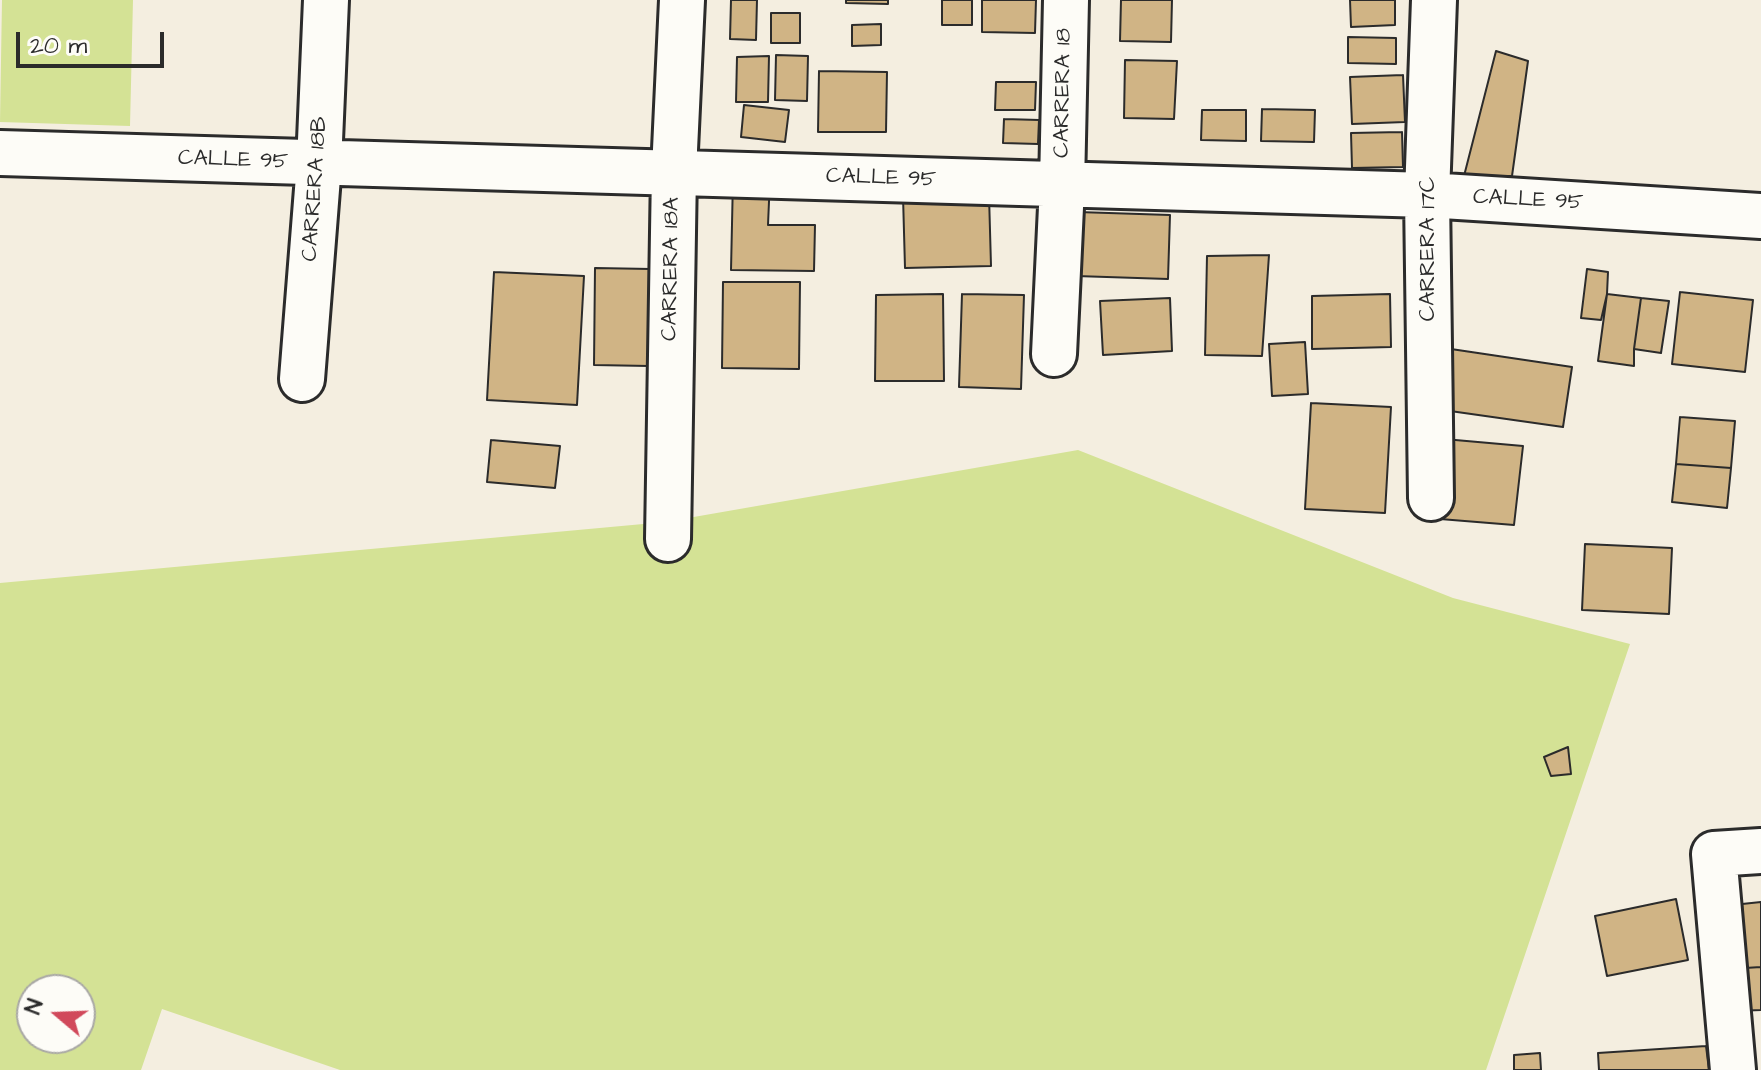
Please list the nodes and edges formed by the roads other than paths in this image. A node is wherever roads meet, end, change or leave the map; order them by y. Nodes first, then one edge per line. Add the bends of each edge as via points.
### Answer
1 (326, 0) edge
2 (682, 0) edge
3 (1066, 0) edge
4 (1434, 0) edge
5 (0, 153) edge
6 (319, 164) junction
7 (674, 171) junction
8 (1062, 186) junction
9 (1427, 195) junction
10 (1761, 216) edge
11 (1054, 354) dead end
12 (302, 379) dead end
13 (1431, 498) dead end
14 (668, 539) dead end
15 (1761, 851) edge
16 (1733, 1070) edge

1 - 6 street, CARRERA 18B
2 - 7 street, CARRERA 18A
3 - 8 street, CARRERA 18
4 - 9 street, CARRERA 17C
5 - 6 street, CALLE 95
6 - 7 street, CALLE 95
6 - 12 street, CARRERA 18B
7 - 8 street, CALLE 95
7 - 14 street, CARRERA 18A
8 - 9 street, CALLE 95
8 - 11 street, CARRERA 18
9 - 10 street, CALLE 95
9 - 13 street, CARRERA 17C
15 - 16 street via 1714,854

